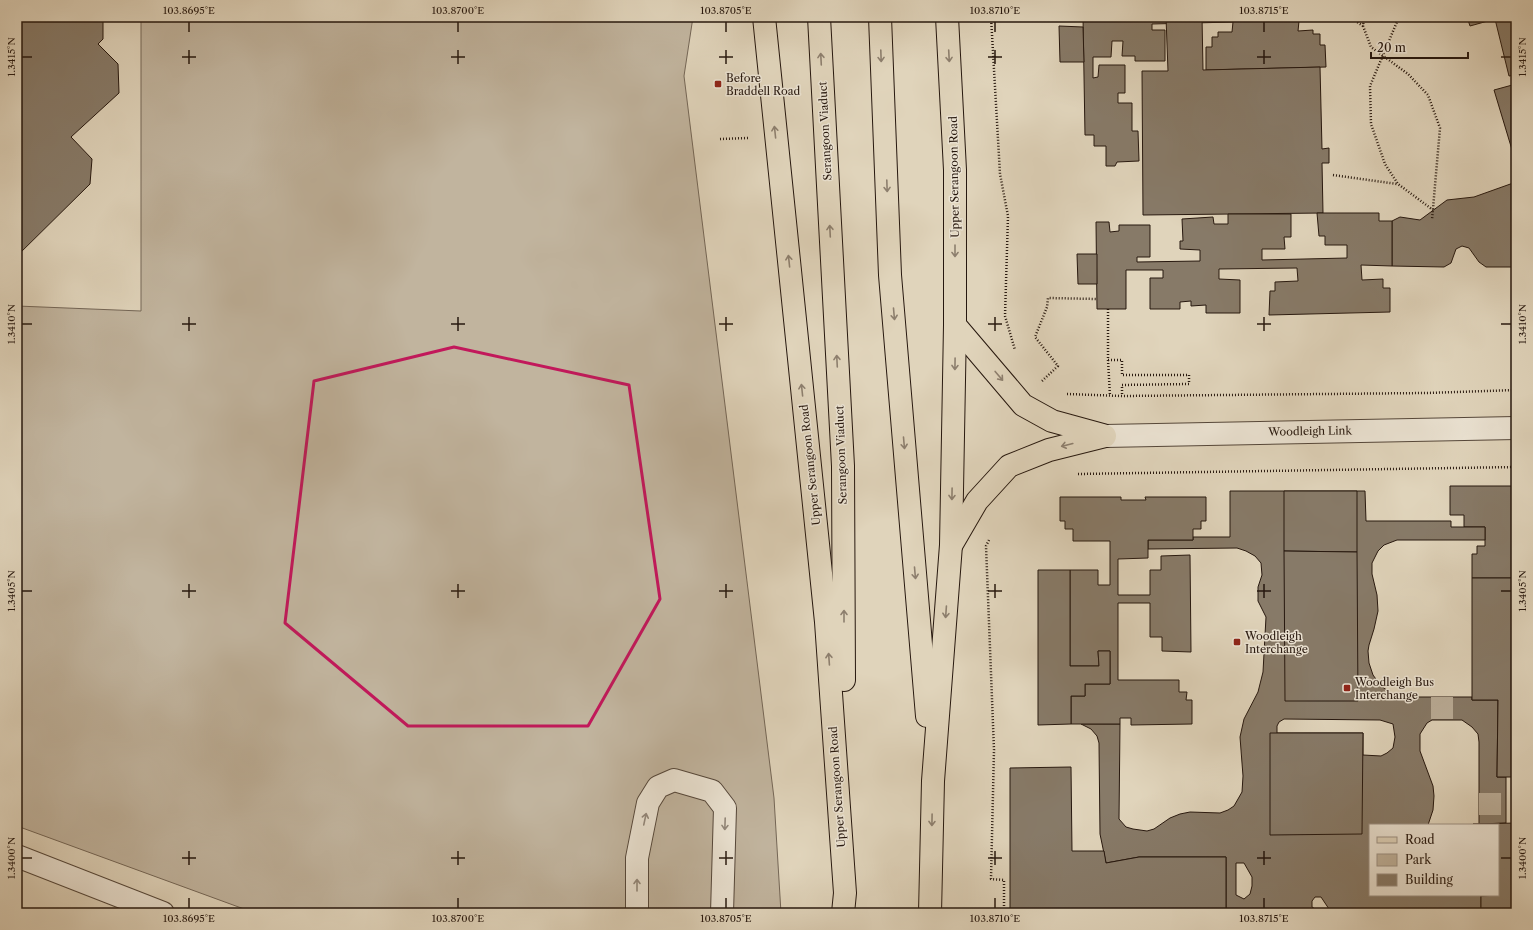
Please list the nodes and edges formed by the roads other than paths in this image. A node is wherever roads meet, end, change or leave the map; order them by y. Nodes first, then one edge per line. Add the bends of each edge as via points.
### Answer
1 (764, 17) edge
2 (819, 17) edge
3 (880, 17) edge
4 (947, 17) edge
5 (955, 325) junction
6 (1516, 428) edge
7 (1105, 436) junction
8 (951, 545) junction
9 (933, 781) junction
10 (17, 856) edge
11 (844, 903) edge
12 (163, 913) edge
13 (637, 913) edge
14 (722, 913) edge
15 (930, 913) edge

11 -> 1 main road, Upper Serangoon Road via 826,622
11 -> 2 main road, Serangoon Viaduct via 843,466
3 -> 9 main road via 890,275
4 -> 5 main road, Upper Serangoon Road via 955,170
5 -> 7 main road via 1023,405 1052,421
5 -> 8 main road, Upper Serangoon Road
6 - 7 street, Woodleigh Link
7 -> 8 main road via 1049,450 1009,466 977,501
8 -> 9 main road, Upper Serangoon Road
9 -> 15 main road, Upper Serangoon Road
10 - 12 street
13 -> 14 street via 637,858 648,803 658,787 674,780 712,791 725,808

